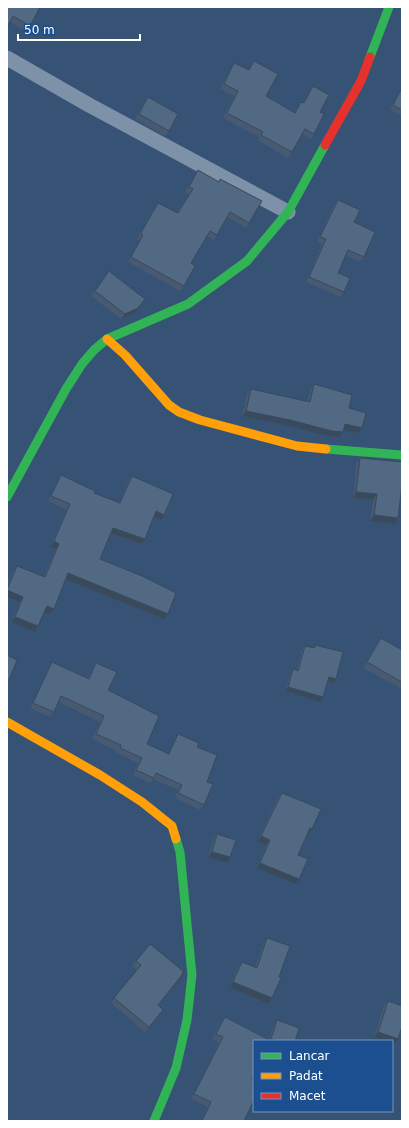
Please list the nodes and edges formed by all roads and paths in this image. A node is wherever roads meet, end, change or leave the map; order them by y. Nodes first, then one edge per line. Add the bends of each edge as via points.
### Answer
1 (389, 7) edge
2 (7, 58) edge
3 (288, 212) junction
4 (107, 339) junction
5 (402, 455) edge
6 (7, 497) edge
7 (7, 722) edge
8 (154, 1121) edge

1 - 3 street via 361,81
2 - 3 street
3 - 4 street via 247,261 220,282 188,304
4 - 5 street via 169,405 193,418 297,446
4 - 6 street via 82,364 66,388
7 - 8 street via 106,779 142,802 172,826 180,852 192,975 187,1020 176,1068

